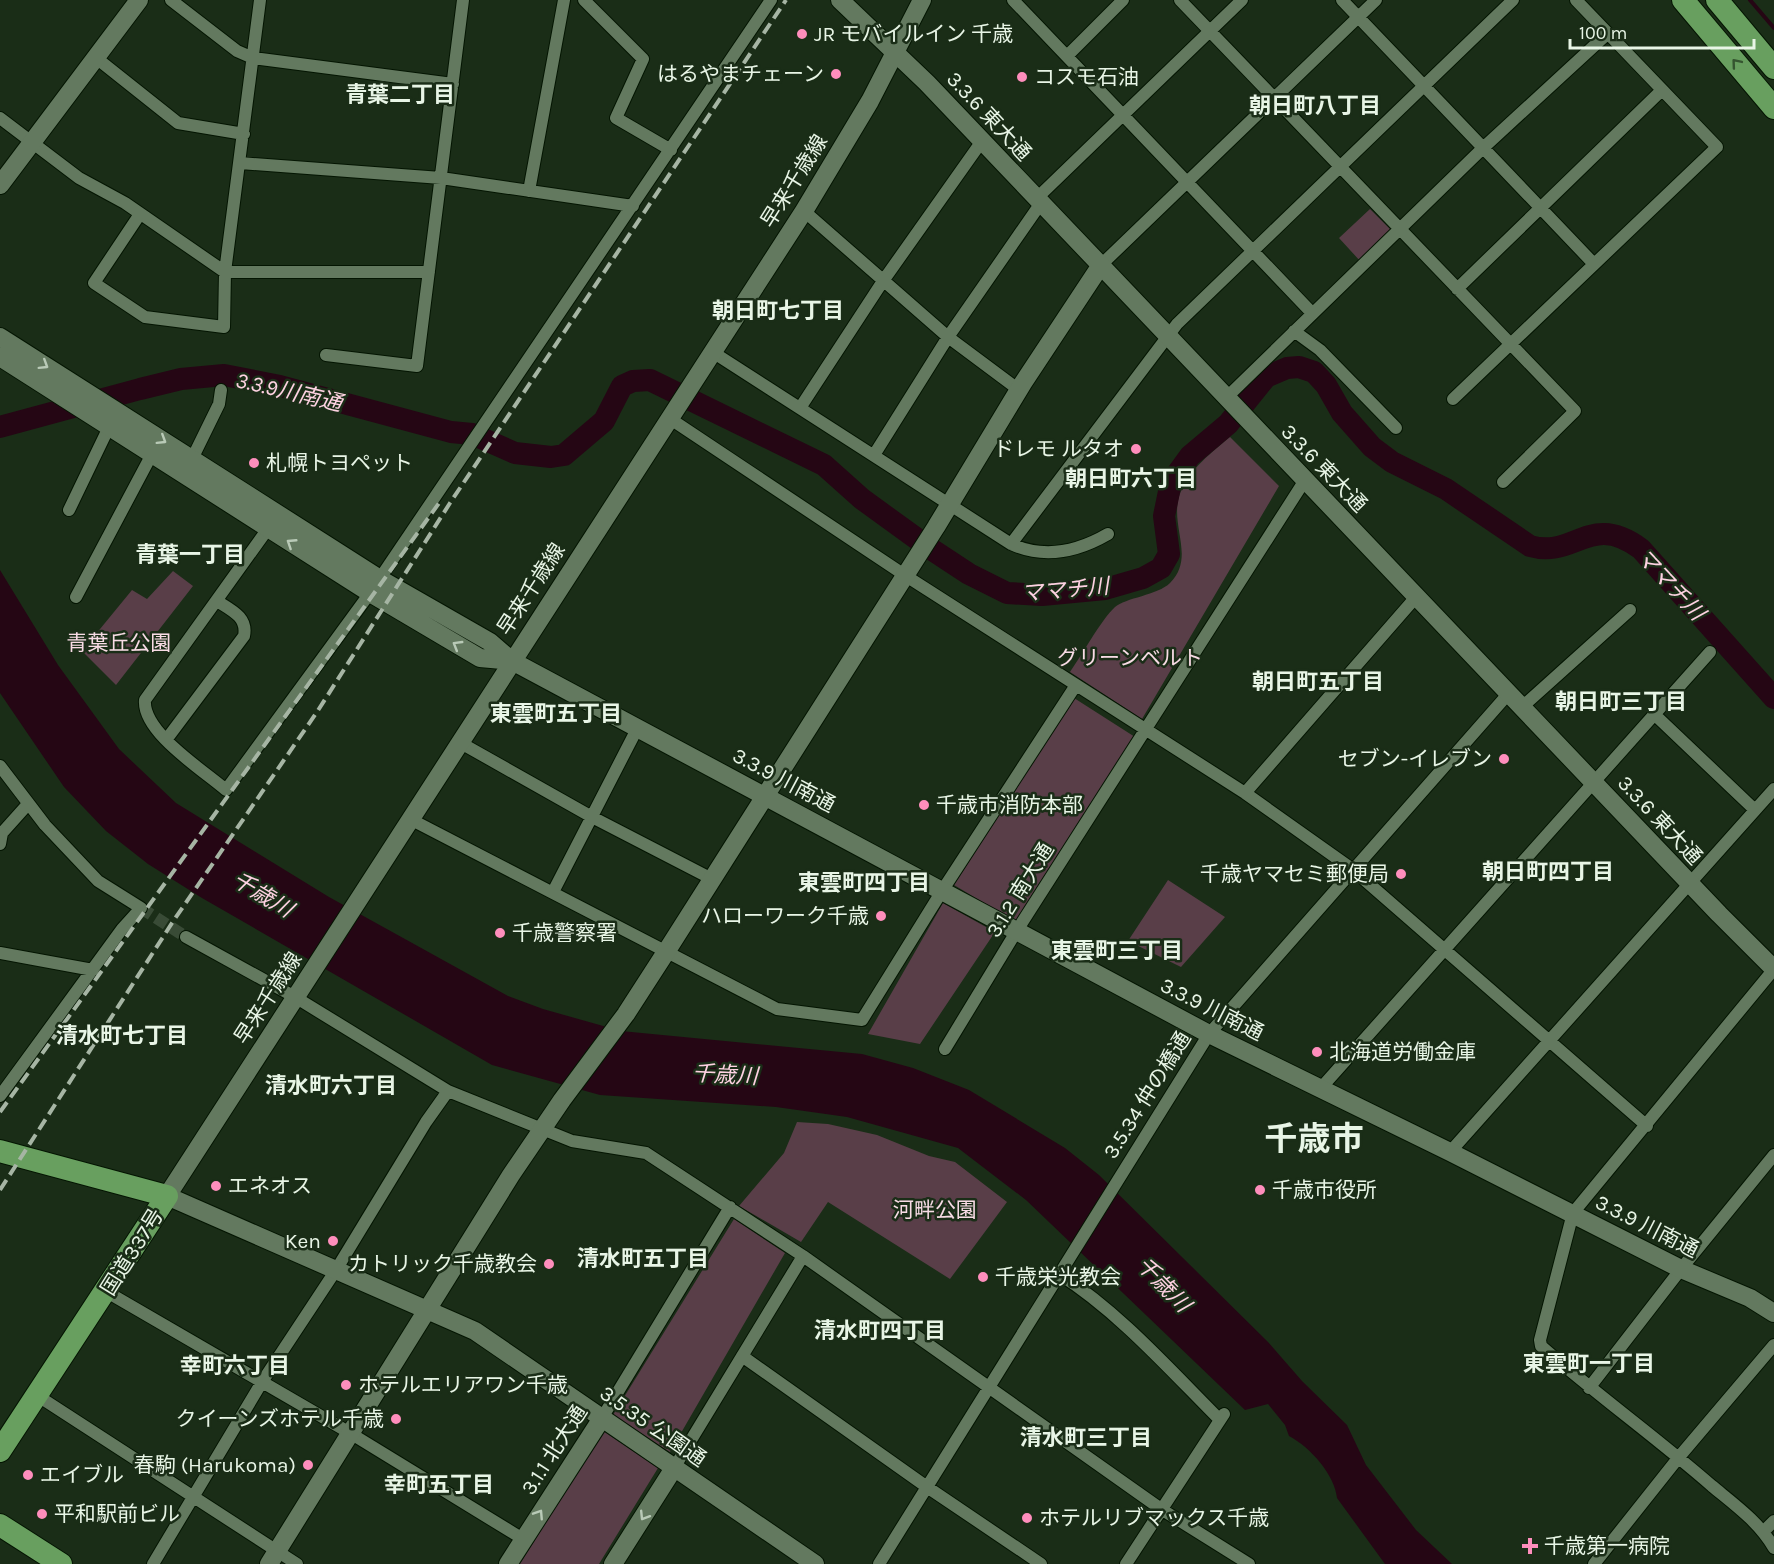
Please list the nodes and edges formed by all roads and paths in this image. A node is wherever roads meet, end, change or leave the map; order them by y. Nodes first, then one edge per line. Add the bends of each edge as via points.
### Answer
1 (139, 0) edge
2 (171, 0) edge
3 (261, 0) edge
4 (463, 0) edge
5 (564, 0) edge
6 (584, 0) edge
7 (771, 0) edge
8 (840, 0) edge
9 (922, 0) edge
10 (1013, 0) edge
11 (1123, 0) edge
12 (1180, 0) edge
13 (1242, 0) edge
14 (1342, 0) edge
15 (1376, 0) edge
16 (1513, 0) edge
17 (1576, 0) edge
18 (1683, 0) edge
19 (1717, 0) edge
20 (1358, 16) junction
21 (1209, 31) junction
22 (1607, 34) junction
23 (897, 54) junction
24 (1066, 56) junction
25 (95, 57) junction
26 (253, 58) junction
27 (1774, 68) edge
28 (453, 84) junction
29 (1424, 86) junction
30 (1662, 90) junction
31 (1273, 98) junction
32 (1774, 108) edge
33 (1124, 116) junction
34 (0, 118) edge
35 (244, 134) junction
36 (982, 141) junction
37 (31, 142) junction
38 (1483, 148) junction
39 (671, 150) junction
40 (240, 163) junction
41 (1339, 166) junction
42 (441, 178) junction
43 (1187, 182) junction
44 (0, 185) edge
45 (529, 191) junction
46 (1039, 201) junction
47 (633, 206) junction
48 (1540, 208) junction
49 (804, 211) junction
50 (140, 214) junction
51 (1399, 229) junction
52 (1251, 250) junction
53 (1594, 264) junction
54 (1101, 265) junction
55 (225, 272) junction
56 (429, 272) junction
57 (883, 281) junction
58 (1457, 289) junction
59 (1312, 313) junction
60 (1294, 331) junction
61 (0, 337) edge
62 (948, 337) junction
63 (1168, 337) junction
64 (1511, 345) junction
65 (711, 351) junction
66 (326, 355) dead end
67 (0, 357) edge
68 (221, 390) dead end
69 (1019, 390) junction
70 (1453, 399) dead end
71 (1230, 402) junction
72 (800, 408) junction
73 (671, 416) junction
74 (111, 418) junction
75 (1396, 428) dead end
76 (152, 454) junction
77 (874, 455) junction
78 (192, 459) junction
79 (1305, 480) junction
80 (1503, 482) dead end
81 (951, 503) junction
82 (69, 510) dead end
83 (273, 521) junction
84 (1108, 534) dead end
85 (1011, 544) junction
86 (906, 576) junction
87 (375, 586) junction
88 (76, 597) dead end
89 (1416, 597) junction
90 (217, 601) junction
91 (1630, 610) dead end
92 (1710, 652) dead end
93 (512, 661) junction
94 (1076, 685) junction
95 (1509, 693) junction
96 (1522, 707) junction
97 (1654, 714) junction
98 (1146, 728) junction
99 (637, 729) junction
100 (166, 740) junction
101 (459, 742) junction
102 (0, 766) edge
103 (1593, 782) junction
104 (1774, 789) edge
105 (1245, 793) junction
106 (766, 796) junction
107 (28, 804) junction
108 (1755, 810) junction
109 (592, 817) junction
110 (410, 819) junction
111 (1, 837) edge
112 (1352, 869) junction
113 (712, 879) junction
114 (1689, 883) junction
115 (942, 891) junction
116 (553, 892) junction
117 (1016, 932) junction
118 (186, 937) tunnel mouth
119 (1444, 948) junction
120 (666, 952) junction
121 (0, 953) edge
122 (1774, 969) edge
123 (93, 970) junction
124 (298, 992) junction
125 (1209, 1034) junction
126 (1550, 1041) junction
127 (945, 1049) dead end
128 (1321, 1088) junction
129 (448, 1091) junction
130 (0, 1096) edge
131 (1647, 1126) junction
132 (544, 1128) junction
133 (0, 1151) edge
134 (1450, 1152) junction
135 (1774, 1155) edge
136 (167, 1196) junction
137 (730, 1207) junction
138 (1573, 1213) junction
139 (802, 1256) junction
140 (1680, 1269) junction
141 (336, 1270) junction
142 (1059, 1274) junction
143 (107, 1292) junction
144 (429, 1312) junction
145 (1774, 1313) edge
146 (1774, 1345) edge
147 (742, 1356) junction
148 (262, 1382) junction
149 (989, 1387) junction
150 (1589, 1388) junction
151 (38, 1396) junction
152 (602, 1418) junction
153 (350, 1433) junction
154 (0, 1451) edge
155 (1679, 1457) junction
156 (674, 1468) junction
157 (927, 1487) junction
158 (194, 1497) junction
159 (1161, 1509) junction
160 (1774, 1521) edge
161 (0, 1525) edge
162 (1764, 1531) junction
163 (523, 1539) junction
164 (1774, 1548) edge
165 (273, 1558) edge
166 (61, 1564) edge
167 (153, 1564) edge
168 (297, 1564) edge
169 (508, 1564) edge
170 (613, 1564) edge
171 (815, 1564) edge
172 (879, 1564) edge
173 (1041, 1564) edge
174 (1126, 1564) edge
175 (1249, 1564) edge
176 (1594, 1564) edge

1 - 25 street
2 - 26 street via 237,51
3 - 26 street
4 - 28 street
5 - 45 street
6 - 39 street via 643,59 616,118
7 - 39 street
8 - 23 street, 3.3.6 東大通
9 - 23 street, 早来千歳線
10 - 24 street
11 - 24 street
12 - 21 street
13 - 21 street
14 - 20 street
15 - 20 street
16 - 29 street
17 - 22 street
32 -> 18 highway
19 - 27 highway
20 - 29 street
20 - 31 street
21 - 31 street
21 - 33 street
22 - 30 street
22 - 38 street
23 - 36 street, 3.3.6 東大通
23 - 49 street, 早来千歳線
24 - 33 street
25 - 35 street via 178,123
25 - 37 street
26 - 28 street
26 - 35 street
28 - 42 street
29 - 38 street
29 - 41 street
30 - 48 street
30 - 53 street via 1717,147
31 - 41 street
31 - 43 street
33 - 43 street
33 - 46 street
34 - 37 street
35 - 40 street
36 - 46 street, 3.3.6 東大通
36 - 57 street
37 - 44 street
37 - 50 street via 79,178
38 - 48 street
38 - 51 street
39 - 47 street
40 - 42 street
40 - 55 street
41 - 51 street
41 - 52 street
42 - 45 street
42 - 56 street
43 - 52 street
43 - 54 street
45 - 47 street
46 - 54 street, 3.3.6 東大通
46 - 62 street
47 - 87 street
48 - 53 street
48 - 58 street
49 - 57 street
49 - 65 street, 早来千歳線
50 - 55 street
50 - 55 street via 94,283 145,317 224,327
51 - 58 street
51 - 59 street
52 - 59 street
52 - 63 street
53 - 64 street
54 - 63 street, 3.3.6 東大通
54 - 69 street
55 - 56 street
56 - 66 street via 417,366
57 - 62 street
57 - 72 street
58 - 64 street
59 - 60 street
60 - 71 street
60 - 75 street via 1320,350
61 -> 74 street via 88,393
62 - 69 street
62 - 77 street
63 - 71 street, 3.3.6 東大通
63 - 85 street
64 - 70 street
64 - 80 street via 1575,411
65 - 72 street
65 - 73 street, 早来千歳線
67 - 74 street via 90,414
68 - 78 street via 219,404
69 - 81 street
71 - 79 street, 3.3.6 東大通
72 - 77 street
73 - 86 street
73 - 93 street, 早来千歳線
74 - 76 street
74 -> 78 street
74 - 82 street
76 - 83 street
76 - 88 street
77 - 81 street
78 - 83 street
79 - 89 street, 3.3.6 東大通
79 - 98 street, 3.1.2 南大通
81 - 85 street
81 - 86 street
83 - 87 street
83 - 90 street
84 - 85 street via 1086,547 1057,552 1029,552
86 - 94 street
86 - 106 street
87 - 93 street via 480,658
87 - 100 street via 226,790
89 - 95 street, 3.3.6 東大通
89 - 105 street
90 - 100 street via 145,700 144,711
90 - 100 street via 239,614 244,636
91 - 96 street
92 - 97 street
93 - 99 street, 3.3.9 川南通
93 - 101 street, 早来千歳線
94 - 98 street
94 - 115 street
95 - 96 street, 3.3.6 東大通
95 - 112 street, 3.5.34 仲の橋通
96 - 103 street, 3.3.6 東大通
97 - 103 street
97 - 108 street
98 - 105 street
98 - 117 street, 3.1.2 南大通
99 - 106 street, 3.3.9 川南通
99 - 109 street
101 - 109 street
101 - 110 street, 早来千歳線
102 - 107 street
103 - 114 street, 3.3.6 東大通
103 - 119 street
104 - 108 street
105 - 112 street
106 - 113 street
106 - 115 street, 3.3.9 川南通
107 - 111 street
107 - 123 street via 98,881 141,908
108 - 114 street
109 - 113 street
109 - 116 street
110 - 116 street
110 - 124 street, 早来千歳線
112 - 119 street
112 - 125 street, 3.5.34 仲の橋通
113 - 120 street
114 - 122 street, 3.3.6 東大通
114 - 126 street
115 - 117 street, 3.3.9 川南通
115 - 120 street via 862,1020 777,1009
116 - 120 street
117 - 125 street, 3.3.9 川南通
117 - 127 street, 3.1.2 南大通
118 - 124 street
119 - 126 street
119 - 128 street
120 - 132 street
121 - 123 street
122 - 131 street
123 - 130 street
124 - 129 street
124 - 136 street, 早来千歳線
125 - 128 street, 3.3.9 川南通
125 - 142 street, 3.5.34 仲の橋通
126 - 131 street
126 - 134 street
128 - 134 street, 3.3.9 川南通
129 - 132 street
129 - 141 street
131 - 138 street
132 - 137 street via 572,1141 646,1153
132 - 144 street
133 - 136 highway, 国道337号
134 - 138 street, 3.3.9 川南通
135 - 140 street
136 - 141 street, 3.5.35 公園通
136 - 143 highway, 国道337号
137 - 139 street
137 - 152 street, 3.1.1 北大通
138 - 140 street, 3.3.9 川南通
138 - 150 street via 1540,1340 1541,1346
139 - 147 street
139 - 149 street
140 - 145 street, 3.3.9 川南通 via 1750,1298
140 - 150 street
141 - 144 street, 3.5.35 公園通
141 - 148 street
142 - 149 street, 3.5.34 仲の橋通
142 - 159 street via 1080,1287 1222,1416
143 - 148 street
143 - 151 highway, 国道337号
144 - 152 street, 3.5.35 公園通 via 474,1331
144 - 153 street
146 - 155 street
147 - 156 street
147 - 157 street
148 - 153 street
148 - 158 street
149 - 157 street, 3.5.34 仲の橋通
149 - 159 street
150 - 155 street
151 - 154 highway, 国道337号
151 - 158 street
152 - 156 street, 3.5.35 公園通
163 -> 152 street, 3.1.1 北大通
153 - 163 street
153 - 165 street
155 - 162 street
155 - 176 street
156 -> 170 street
156 - 171 street, 3.5.35 公園通
157 - 172 street, 3.5.34 仲の橋通
157 - 173 street
158 - 165 street
158 - 167 street
159 - 174 street
159 - 175 street
160 - 162 street
161 - 166 highway
162 - 164 street
163 - 169 street, 3.1.1 北大通
165 - 168 street

